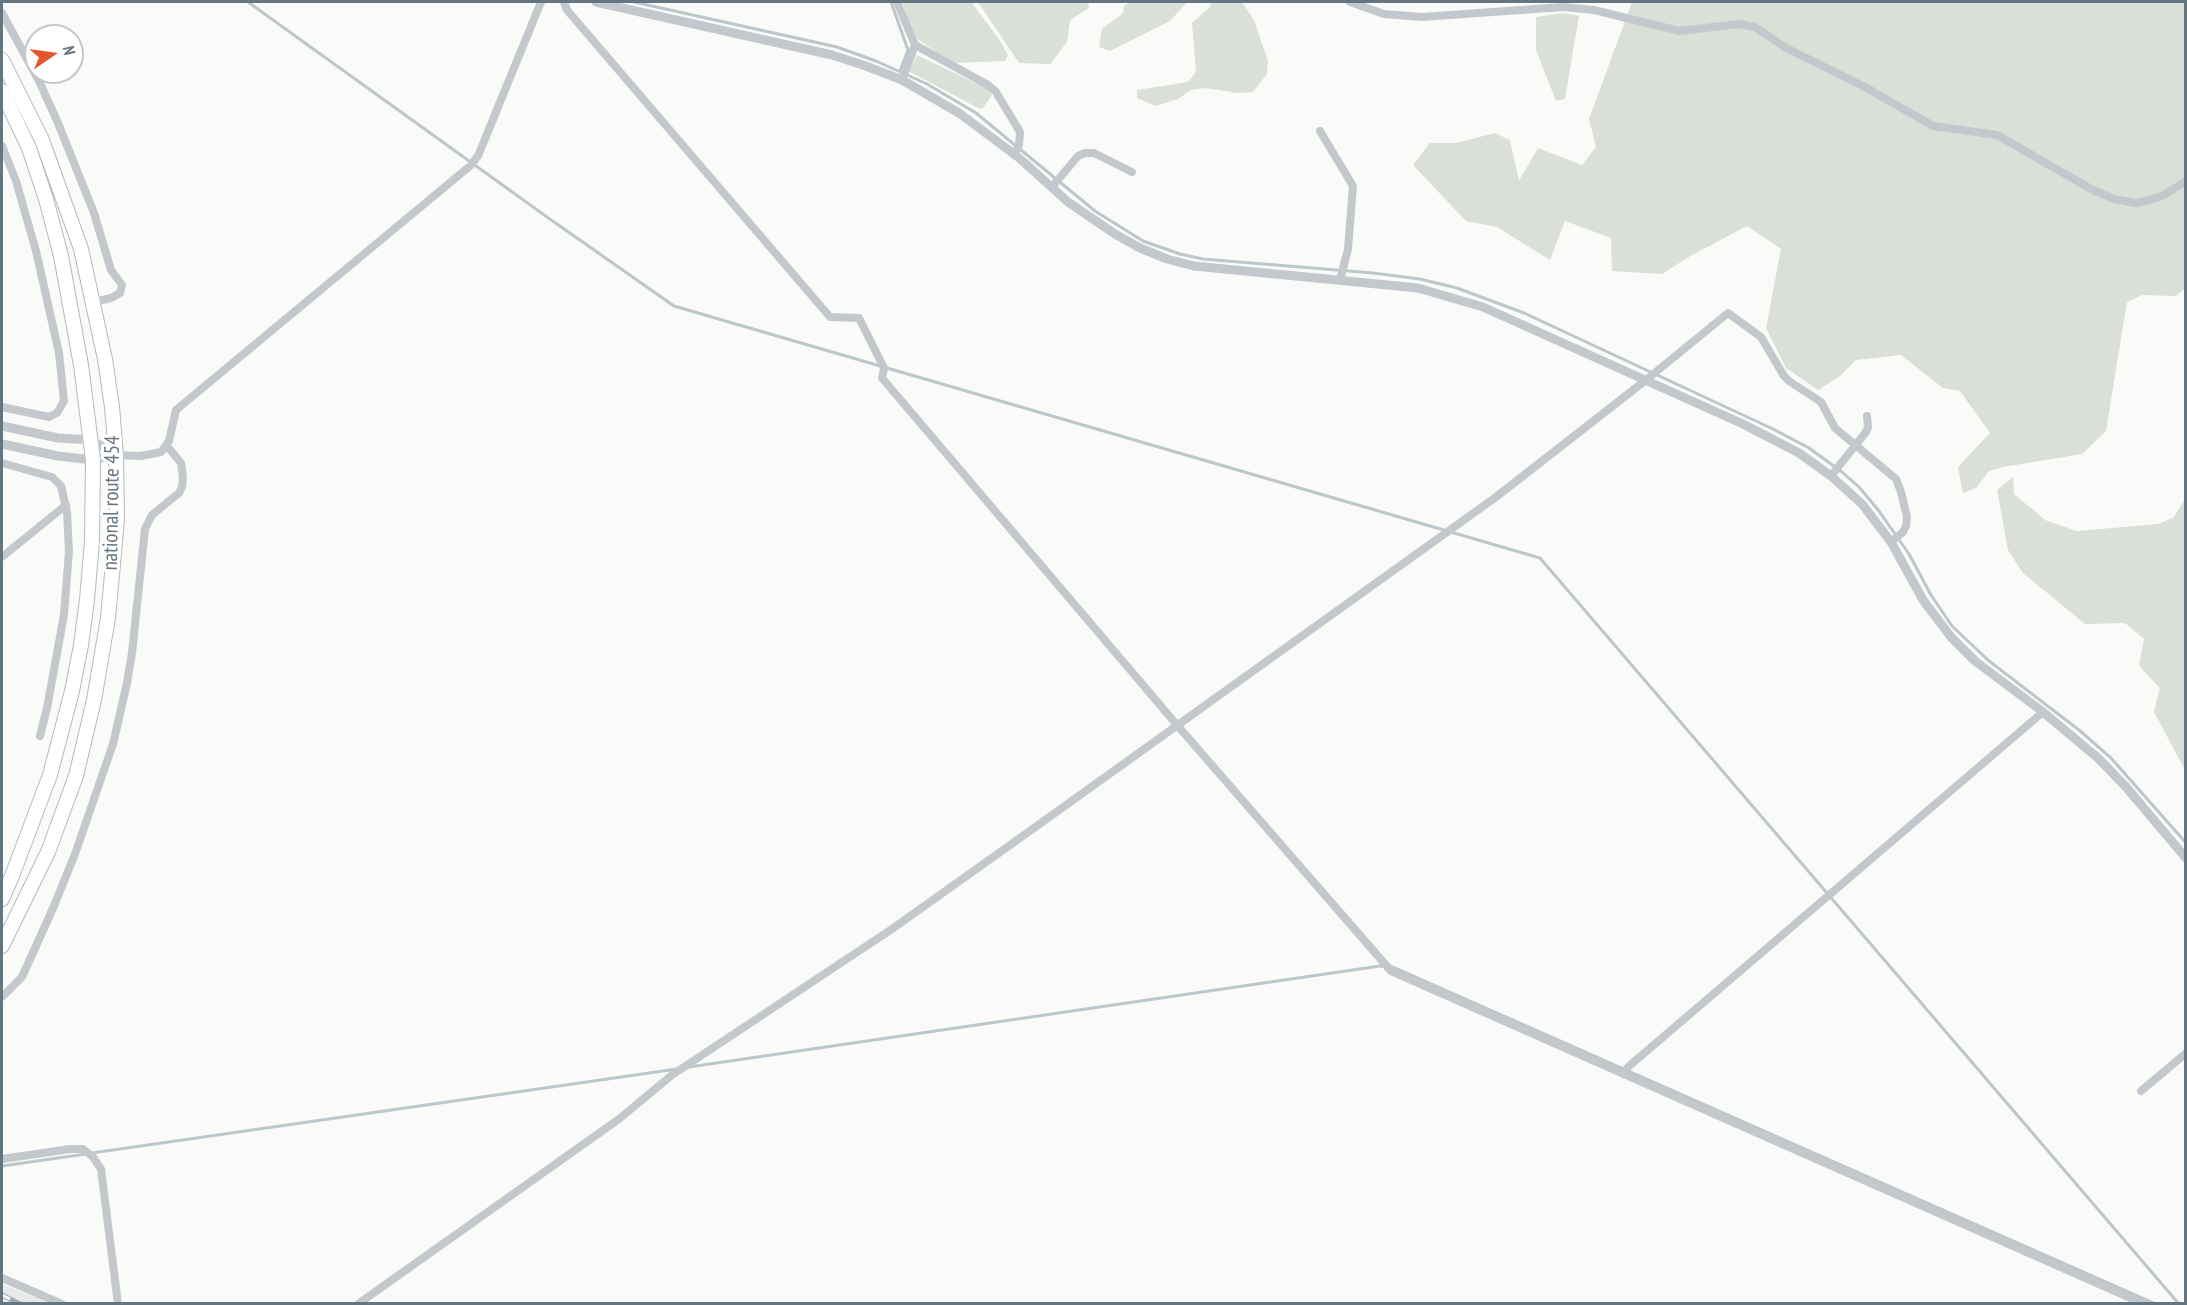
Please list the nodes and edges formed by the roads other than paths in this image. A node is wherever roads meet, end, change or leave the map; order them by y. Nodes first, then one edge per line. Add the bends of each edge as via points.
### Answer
1 (541, 2) edge
2 (564, 2) edge
3 (596, 2) edge
4 (897, 2) edge
5 (1350, 2) edge
6 (2, 13) edge
7 (915, 45) junction
8 (2, 60) edge
9 (902, 80) junction
10 (2, 91) edge
11 (1320, 131) dead end
12 (2, 146) edge
13 (1014, 155) junction
14 (1132, 172) dead end
15 (2186, 181) edge
16 (1052, 187) junction
17 (1340, 280) junction
18 (94, 302) junction
19 (1646, 380) junction
20 (2, 407) edge
21 (1867, 416) dead end
22 (2, 426) edge
23 (92, 441) junction
24 (2, 444) edge
25 (1856, 445) junction
26 (166, 446) junction
27 (116, 455) junction
28 (93, 460) junction
29 (2, 463) edge
30 (1831, 476) junction
31 (66, 504) junction
32 (1891, 542) junction
33 (2, 557) edge
34 (2043, 712) junction
35 (1177, 725) junction
36 (40, 736) dead end
37 (2186, 858) edge
38 (2, 899) edge
39 (5, 940) edge
40 (2, 997) edge
41 (2186, 1053) edge
42 (1623, 1074) junction
43 (2142, 1091) dead end
44 (2, 1159) edge
45 (2, 1276) edge
46 (62, 1304) edge
47 (118, 1304) edge
48 (358, 1304) edge
49 (2144, 1304) edge

1 - 26 street via 470,166 176,410
2 - 35 street via 830,317 859,318 884,368 882,378
3 - 9 street via 832,55
4 - 7 street
5 - 15 street via 1384,14 1422,17 1563,7 1594,10 1679,31 1739,24 1755,27 1786,48 1933,126 1996,135 2114,199 2135,203 2150,200
6 - 18 street via 58,123 94,213 111,270 122,285 120,293
7 - 9 street
7 - 13 street via 996,92 1020,132
8 - 18 highway, national route 454 via 42,140 81,249
9 - 13 street via 959,113
10 - 23 highway, national route 454 via 29,148 46,199 71,307
11 - 17 street via 1353,186 1348,249
12 - 20 street via 36,251 59,353 64,401 57,413 49,417
13 - 16 street
14 - 16 street via 1094,153 1085,153
16 - 17 street via 1115,234 1167,259 1194,266
17 - 19 street via 1418,288 1484,307
18 - 27 highway, national route 454
19 - 25 street via 1728,313 1761,337 1784,376 1821,402 1832,424
19 - 30 street via 1799,453
19 - 35 street via 1496,497
21 - 25 street via 1868,427
22 - 23 street
23 - 27 street
23 - 28 highway, national route 454
24 - 28 street
25 - 30 street
25 - 32 street via 1896,479 1902,492 1906,526
26 - 27 street via 153,454
26 - 40 street via 181,463 182,487 152,515 145,529 132,653 113,744 54,906 22,977
27 - 28 street
27 - 39 highway, national route 454 via 117,519 108,618 94,700 76,776 48,852
28 - 38 highway, national route 454 via 87,600 72,691 50,775
29 - 31 street via 52,477 61,486
30 - 32 street via 1862,504
31 - 33 street
31 - 36 street via 69,551 64,615
32 - 34 street via 1923,600 1951,637 1975,661
34 - 37 street via 2098,758
34 - 42 street
35 - 42 street via 1389,972
35 - 48 street via 892,929 672,1076 619,1119
41 - 43 street
42 - 49 street
44 - 47 street via 70,1149 83,1149 93,1156 101,1169
45 - 46 street

